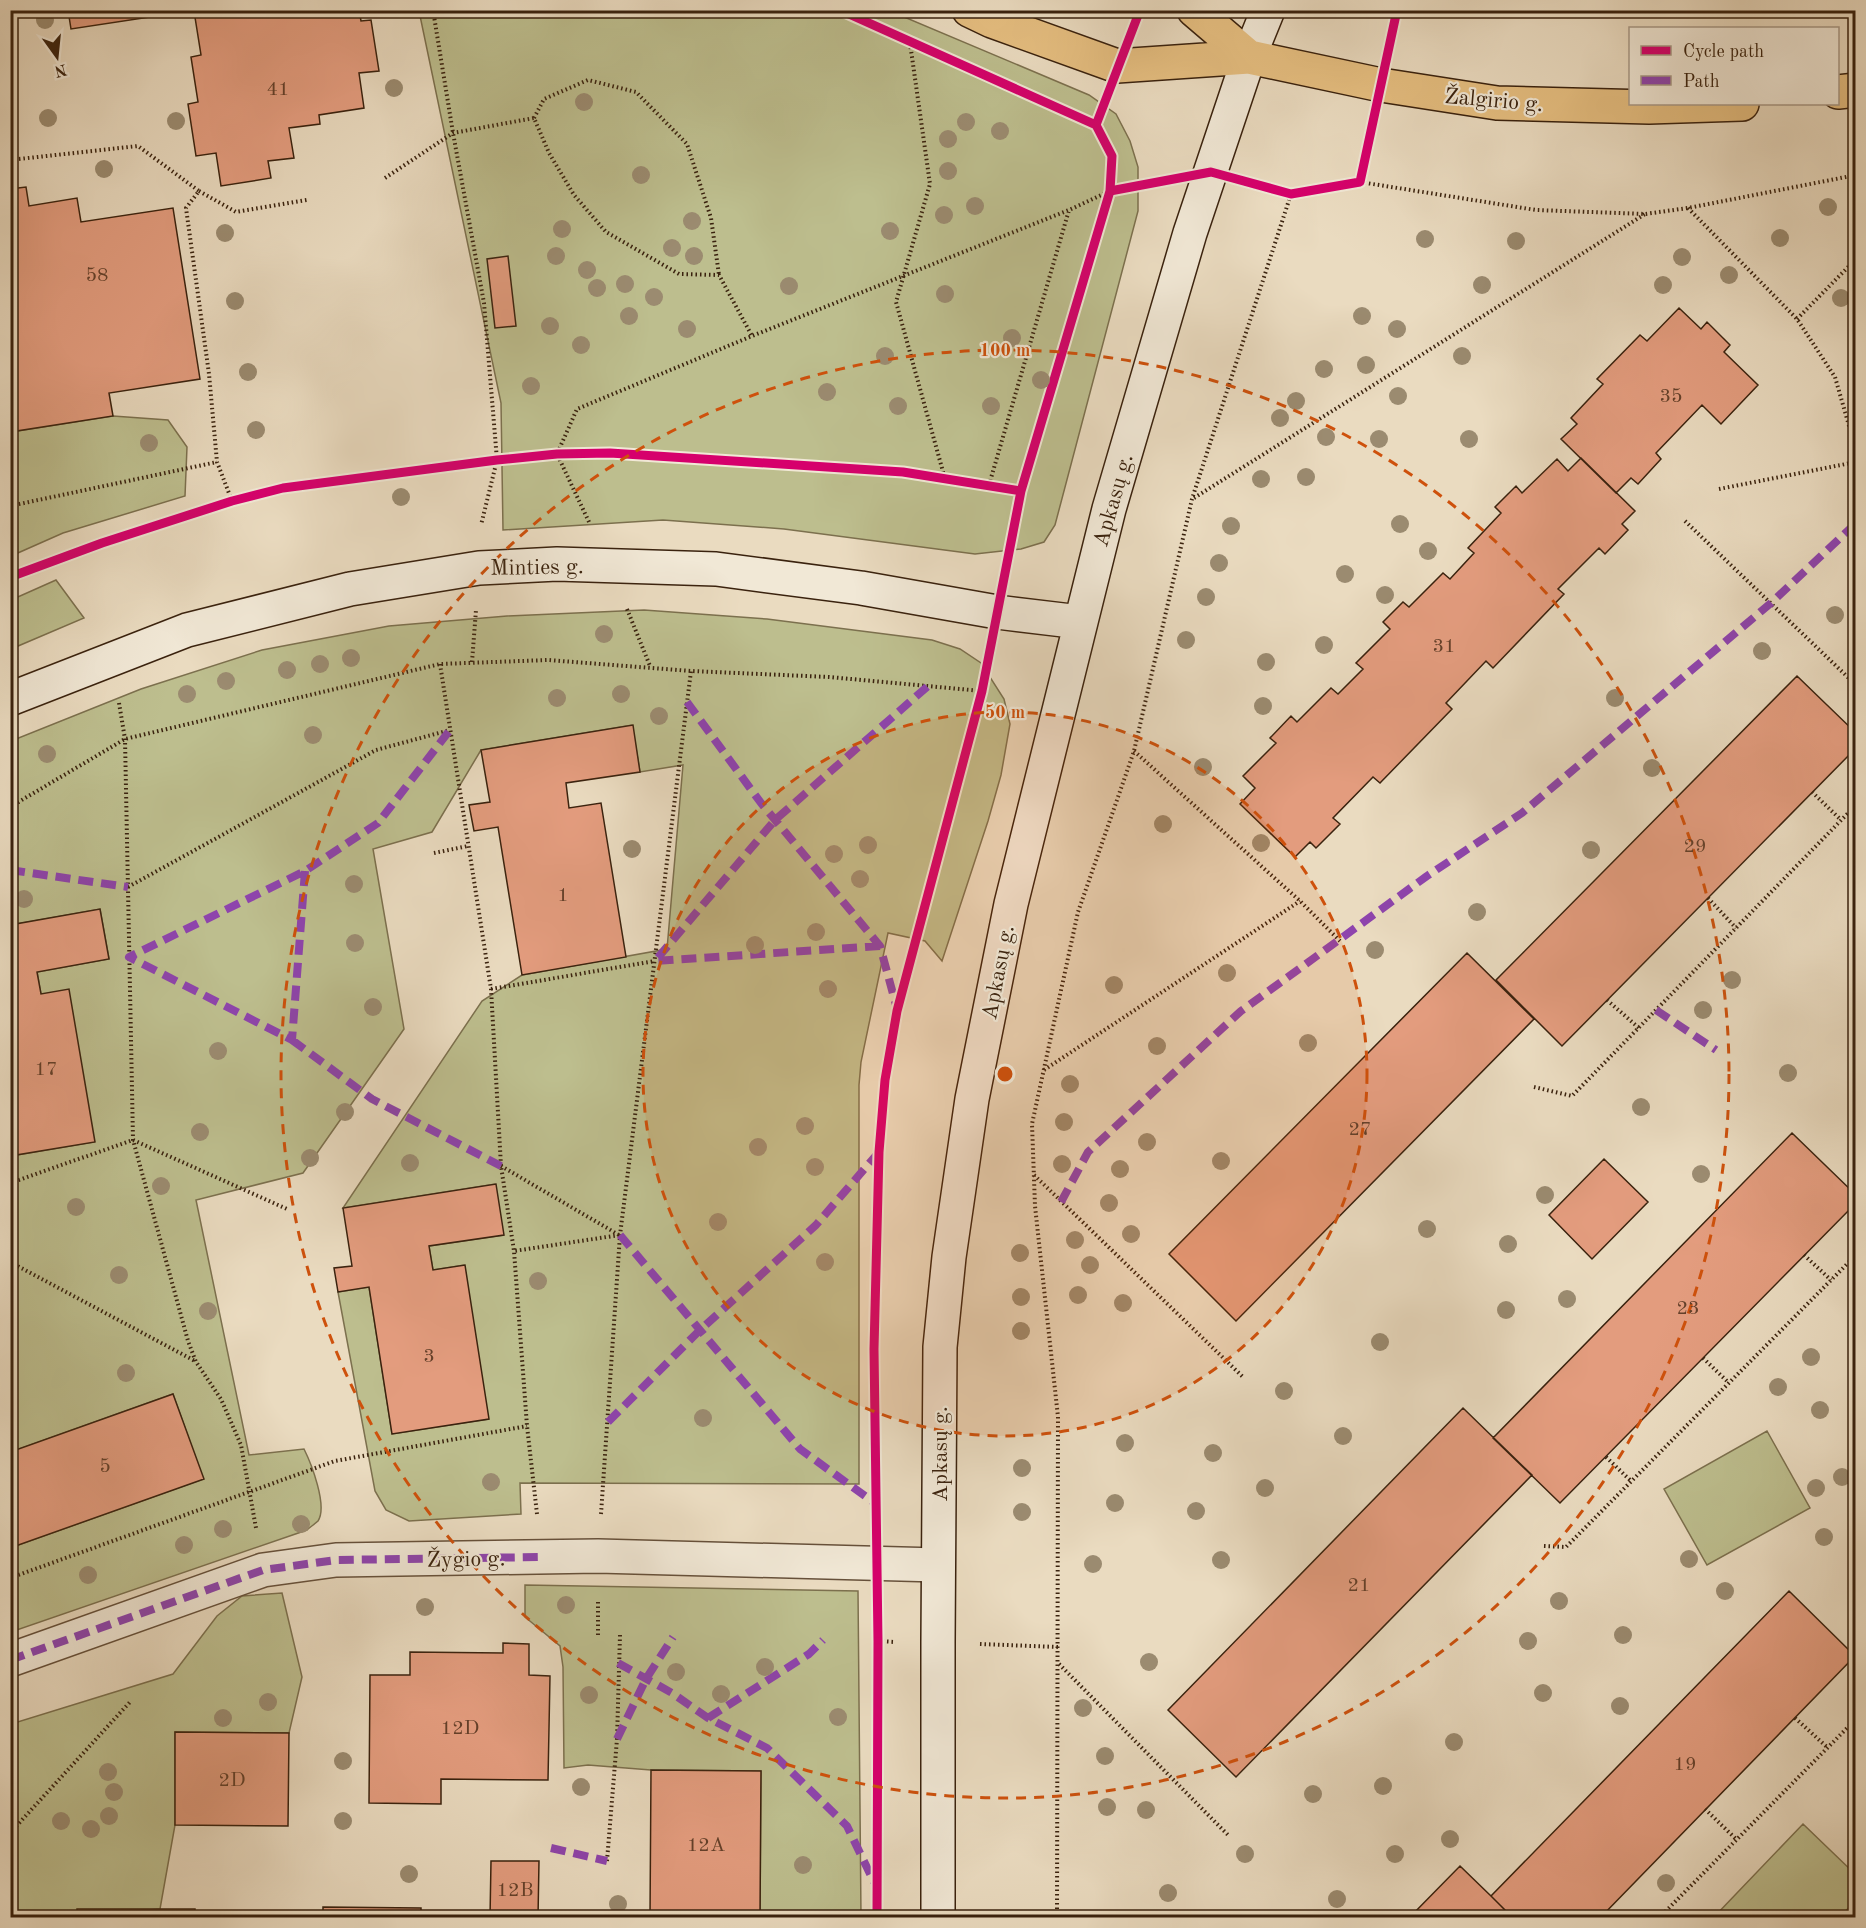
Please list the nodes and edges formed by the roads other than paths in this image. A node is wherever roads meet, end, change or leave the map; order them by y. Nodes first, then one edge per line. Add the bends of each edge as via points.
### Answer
1 (969, 10) edge
2 (1194, 10) edge
3 (1268, 10) edge
4 (1249, 57) junction
5 (1856, 90) edge
6 (1839, 92) edge
7 (1711, 105) edge
8 (1080, 621) junction
9 (10, 699) edge
10 (938, 1565) junction
11 (10, 1660) edge
12 (938, 1917) edge

1 - 4 main road via 1117,66
2 - 4 main road
3 - 4 main road, Apkasų g.
4 - 7 main road, Žalgirio g. via 1382,85 1497,103
4 - 8 main road, Apkasų g. via 1190,233
5 - 6 main road
8 - 9 main road, Minties g. via 716,569 557,564 479,568 350,589 187,630
8 - 10 main road, Apkasų g. via 1011,904 972,1098 940,1347
10 - 11 main road, Žygio g. via 598,1556 336,1560 263,1570
10 - 12 main road, Apkasų g.

